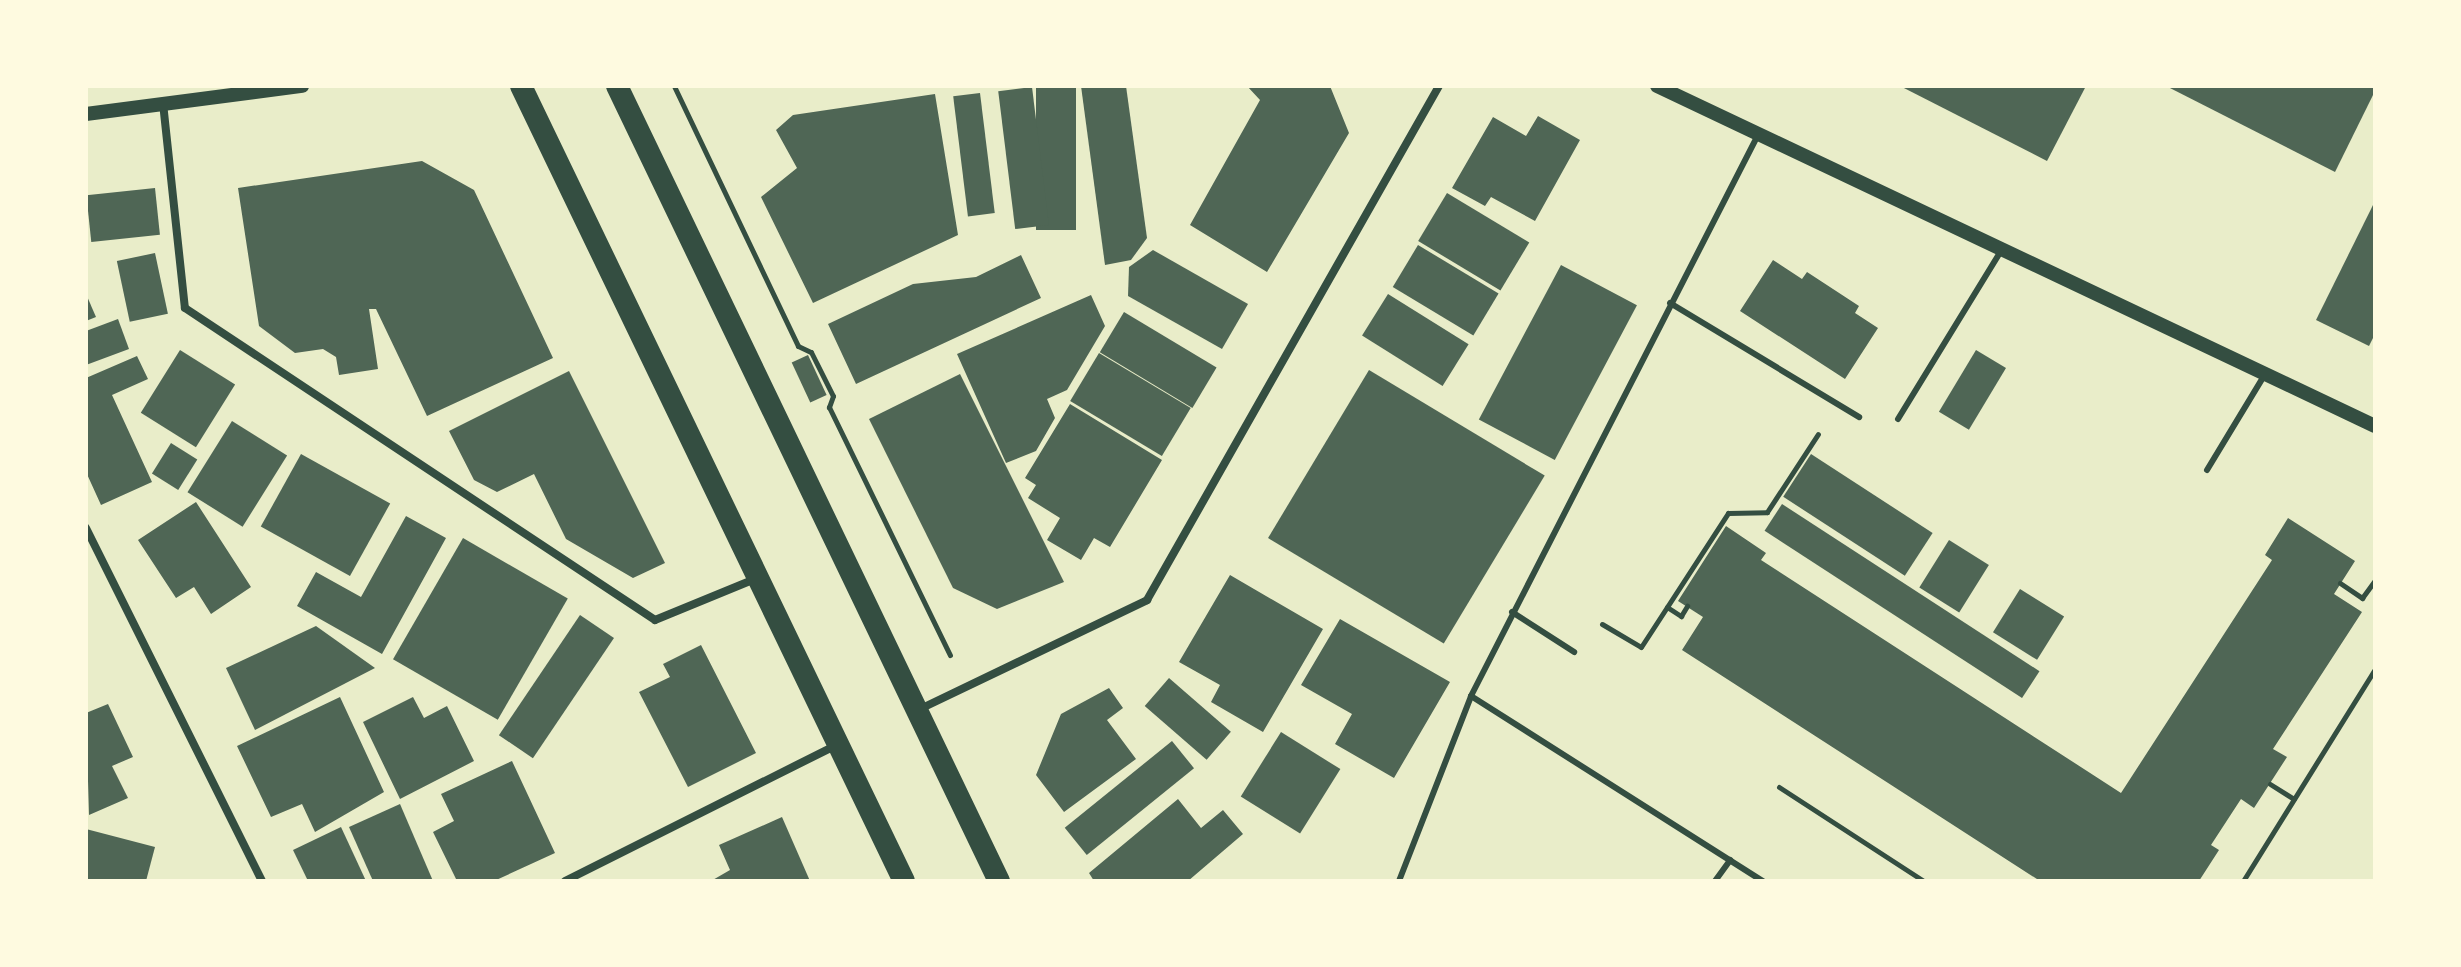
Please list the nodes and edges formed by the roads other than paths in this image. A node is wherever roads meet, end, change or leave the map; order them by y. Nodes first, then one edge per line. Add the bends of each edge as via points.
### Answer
1 (302, 86) edge
2 (521, 86) edge
3 (617, 86) edge
4 (1439, 86) edge
5 (1657, 86) edge
6 (163, 103) junction
7 (86, 114) edge
8 (1759, 132) junction
9 (2003, 248) junction
10 (1670, 303) junction
11 (2266, 373) junction
12 (1859, 417) dead end
13 (1898, 419) dead end
14 (2375, 426) edge
15 (2207, 470) dead end
16 (86, 528) edge
17 (762, 576) junction
18 (1512, 612) junction
19 (1574, 652) dead end
20 (1471, 696) junction
21 (917, 711) junction
22 (839, 744) junction
23 (1730, 860) junction
24 (262, 881) edge
25 (565, 881) edge
26 (904, 881) edge
27 (999, 881) edge
28 (1399, 881) edge
29 (1715, 881) edge
30 (1763, 881) edge

1 - 6 street
2 - 17 highway
3 - 21 highway
4 - 21 street via 1147,600
5 - 8 street
6 - 7 street
6 - 17 street via 185,308 655,620
8 - 9 street
8 - 10 lane
9 - 11 street
9 - 13 lane
10 - 12 lane
10 - 18 lane
11 - 14 street
11 - 15 lane
16 - 24 street
17 - 22 highway
18 - 19 lane
18 - 20 lane
20 - 23 lane
20 - 28 lane
21 - 27 highway
22 - 25 street
22 - 26 highway
23 - 29 lane
23 - 30 lane

